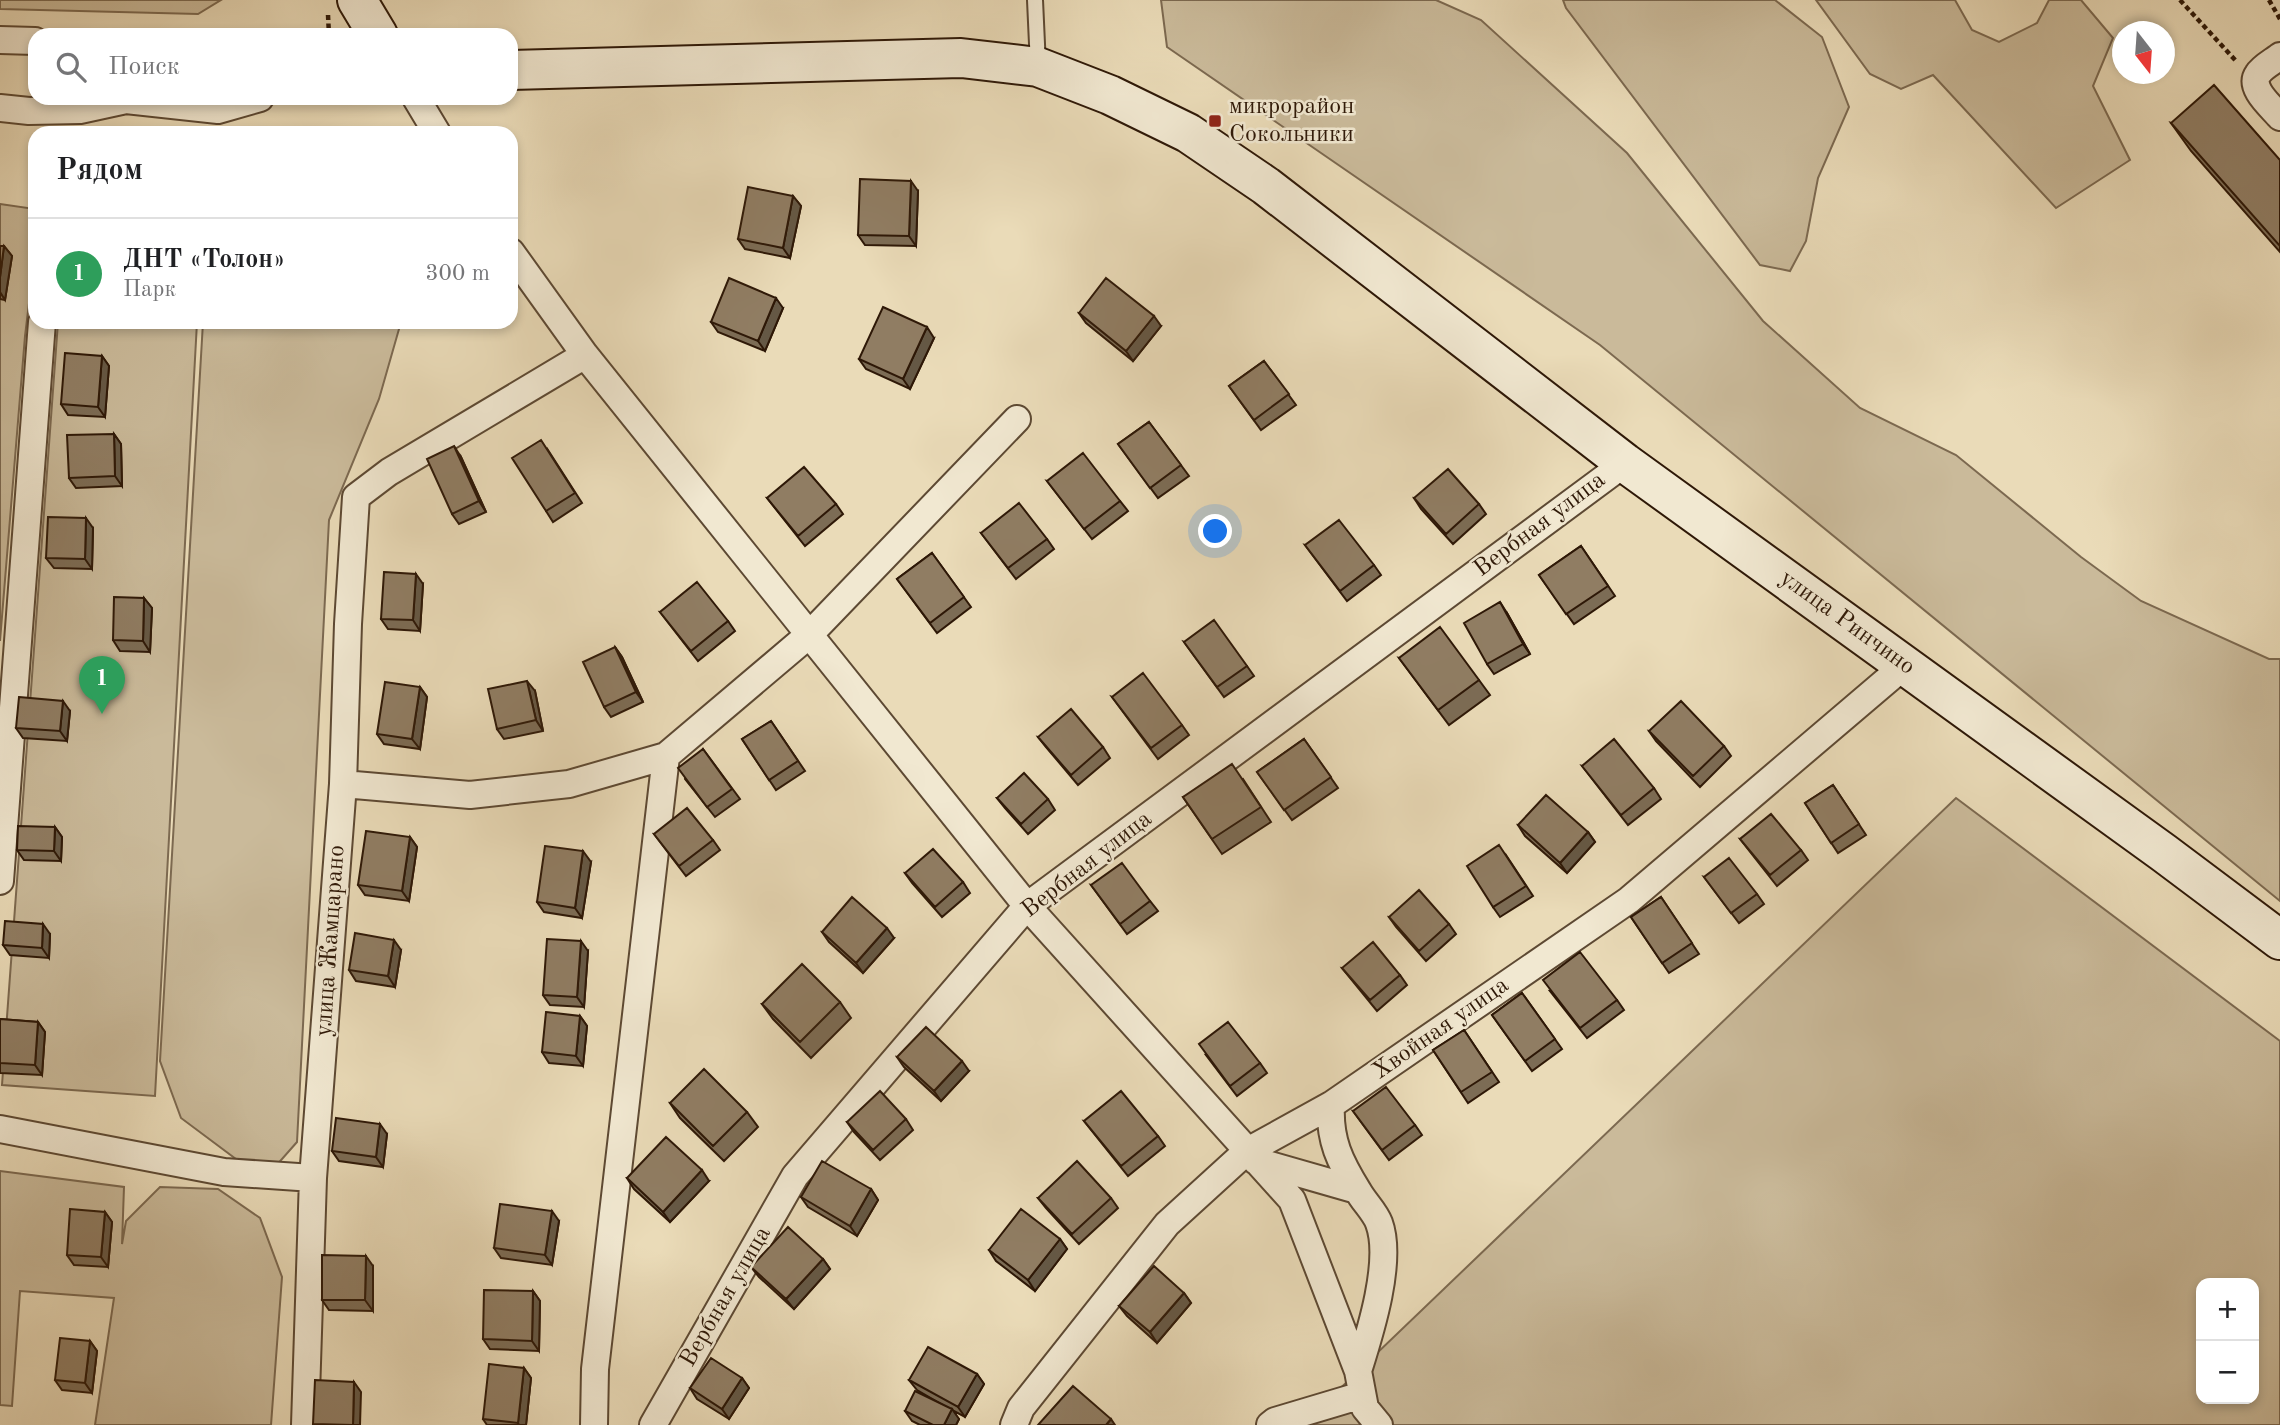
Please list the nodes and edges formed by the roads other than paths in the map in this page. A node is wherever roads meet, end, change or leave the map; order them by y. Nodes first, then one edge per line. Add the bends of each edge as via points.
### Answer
1 (1035, 0) edge
2 (341, 4) edge
3 (370, 28) edge
4 (0, 40) edge
5 (28, 41) edge
6 (2280, 56) edge
7 (1038, 67) junction
8 (518, 70) edge
9 (103, 105) edge
10 (172, 105) edge
11 (236, 105) edge
12 (420, 105) edge
13 (0, 108) edge
14 (2280, 117) edge
15 (63, 122) edge
16 (434, 126) edge
17 (518, 262) edge
18 (41, 329) edge
19 (586, 355) junction
20 (1017, 419) dead end
21 (1625, 463) junction
22 (810, 634) junction
23 (1905, 665) junction
24 (666, 756) junction
25 (343, 784) junction
26 (0, 881) edge
27 (1027, 906) junction
28 (2280, 940) edge
29 (1331, 1105) junction
30 (0, 1129) edge
31 (1275, 1137) junction
32 (1250, 1156) junction
33 (313, 1178) junction
34 (1317, 1178) junction
35 (1357, 1190) junction
36 (1360, 1383) junction
37 (1274, 1424) edge
38 (305, 1425) edge
39 (594, 1425) edge
40 (653, 1425) edge
41 (1014, 1425) edge
42 (1379, 1425) edge

1 - 7 lane
2 - 3 street
4 - 5 street
6 - 14 street via 2258,74 2255,83
7 - 8 street, улица Ринчино via 961,58
7 - 21 street, улица Ринчино via 1188,133 1266,186
9 - 15 street via 80,110
10 - 11 street via 218,110
12 - 16 street
13 - 15 street
17 - 19 street
18 - 26 street
19 - 22 street
19 - 25 street, улица Жамцарано via 390,471 356,497
20 - 22 street
21 - 23 street, улица Ринчино
21 - 27 street, Вербная улица
22 - 24 street
22 - 27 street
23 - 28 street, улица Ринчино
23 - 29 street, Хвойная улица via 1629,900
24 - 25 street via 569,784 470,795
24 - 39 street via 596,1369
25 - 33 street, улица Жамцарано
27 - 32 street
27 - 40 street, Вербная улица via 795,1176
29 - 31 street, Хвойная улица
29 - 35 street via 1334,1146
30 - 33 street via 224,1172
31 - 32 street, Хвойная улица
31 - 34 street
32 - 34 street
32 - 36 street via 1292,1200
32 - 41 street, Хвойная улица via 1167,1223 1021,1408
33 - 38 street, улица Жамцарано
34 - 35 street
35 - 36 street via 1379,1222 1385,1254
36 - 37 street
36 - 42 street via 1364,1408

